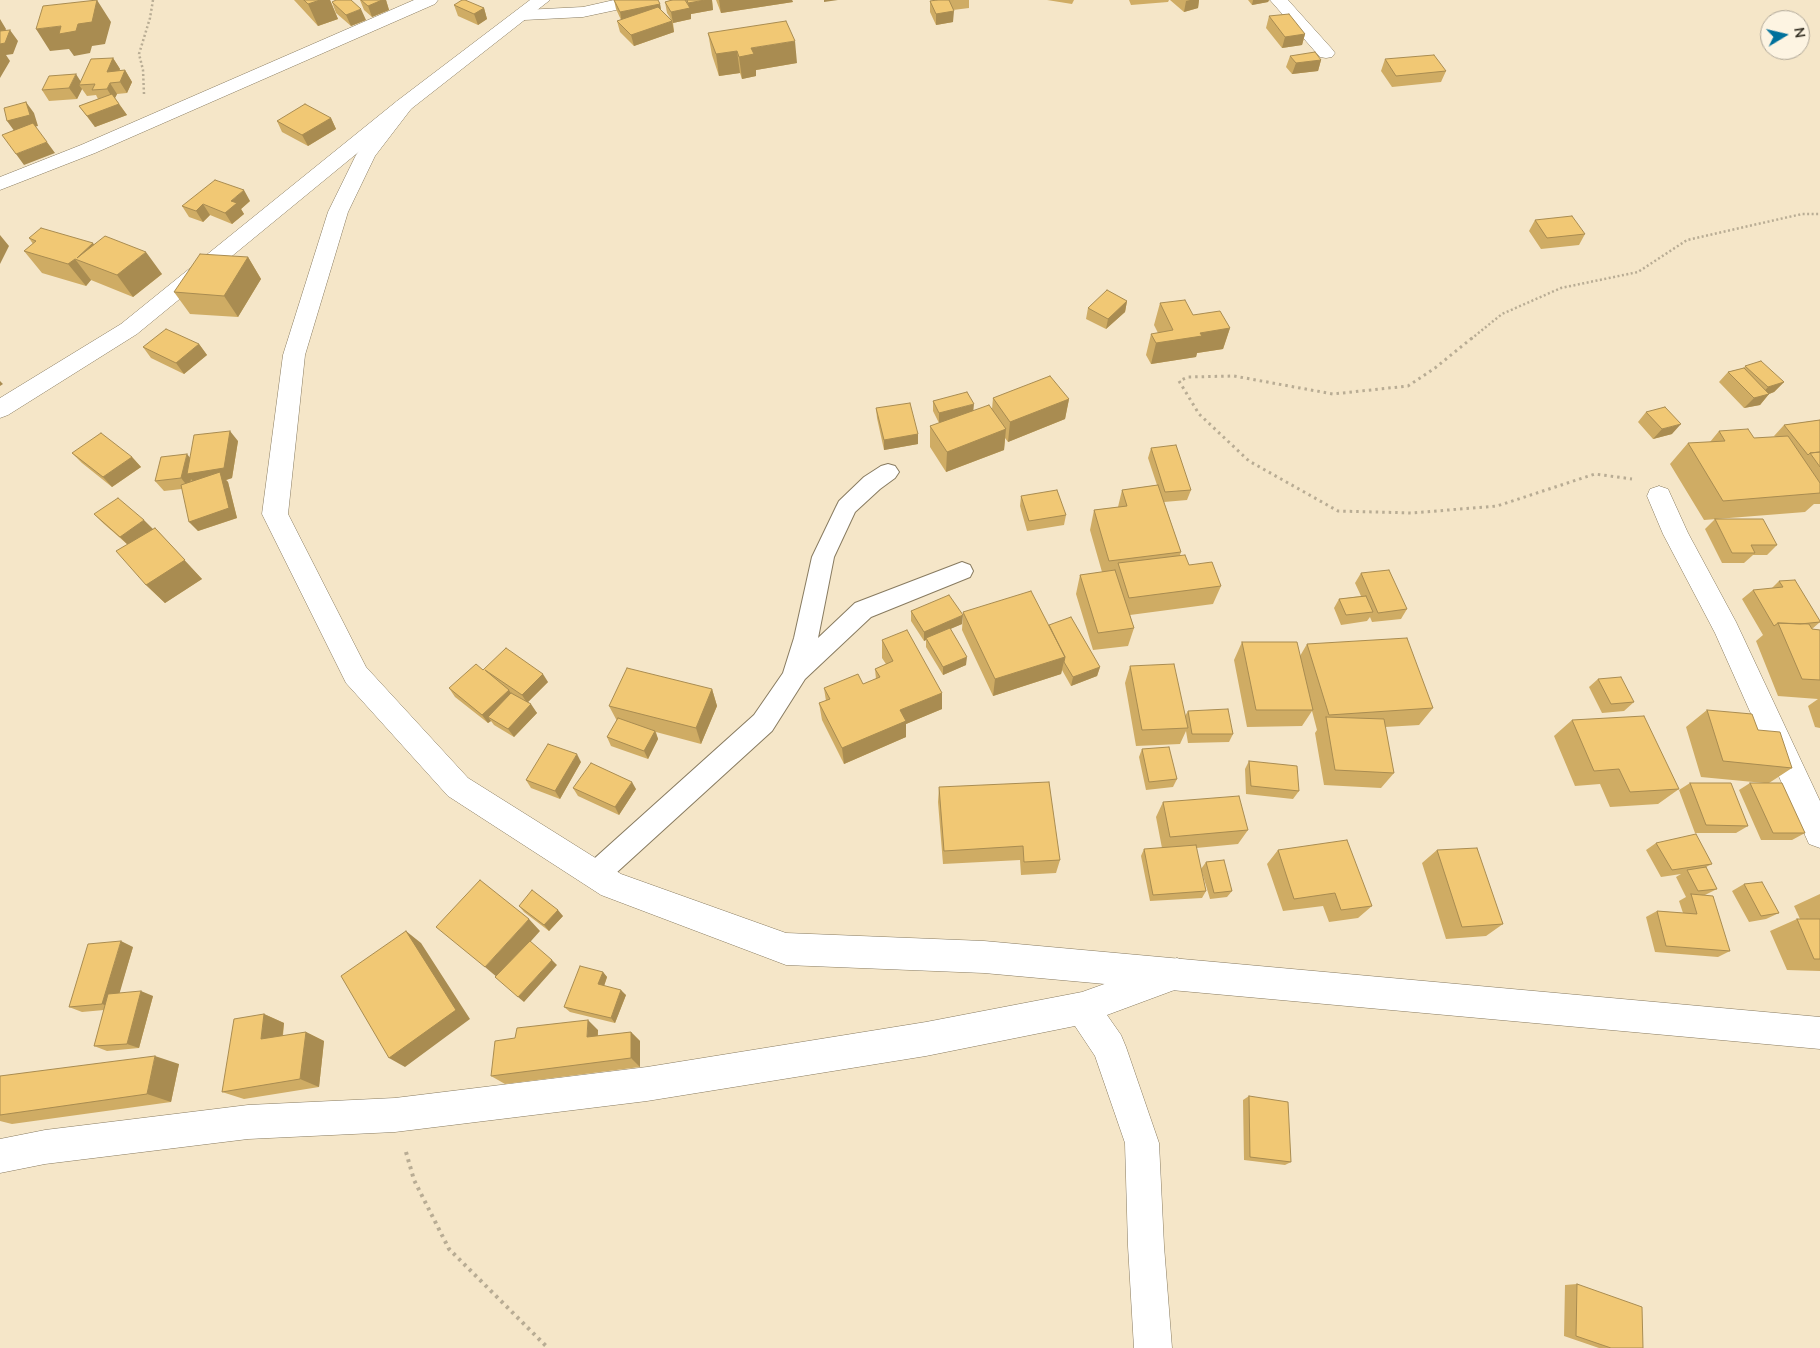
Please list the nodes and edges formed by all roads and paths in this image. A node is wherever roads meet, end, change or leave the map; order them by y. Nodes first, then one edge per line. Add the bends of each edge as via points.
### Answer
1 (152, 0) edge
2 (429, 0) edge
3 (638, 0) edge
4 (1279, 0) edge
5 (533, 8) edge
6 (1326, 53) dead end
7 (404, 105) junction
8 (158, 118) junction
9 (0, 184) edge
10 (1820, 214) edge
11 (0, 409) edge
12 (888, 472) dead end
13 (1659, 496) joint
14 (962, 571) dead end
15 (795, 675) junction
16 (1820, 834) edge
17 (595, 875) junction
18 (1177, 974) junction
19 (1082, 1008) junction
20 (1820, 1033) edge
21 (395, 1115) junction
22 (0, 1156) edge
23 (548, 1348) edge
24 (1153, 1348) edge

1 - 8 path via 139,54 144,97
2 - 8 street
3 - 5 street via 583,12
4 - 6 street
5 - 7 street
7 - 11 street via 128,329
7 - 17 street via 366,155 335,221 294,356 275,514 356,675 458,787
8 - 9 street
10 - 13 path via 1802,214 1687,240 1638,272 1561,288 1502,314 1408,386 1333,394 1234,376 1188,377 1179,382 1199,414 1249,461 1338,511 1412,513 1498,506 1595,474 1628,477
12 - 15 lane via 847,508 823,558
13 - 16 street via 1727,630
14 - 15 lane via 863,610
15 - 17 lane via 764,723
17 - 18 street via 612,885 786,949 984,957
18 - 19 street
18 - 20 street
19 - 21 street via 926,1039 647,1084
19 - 24 street via 1109,1047 1142,1143
21 - 22 street via 248,1122 45,1147
21 - 23 path via 414,1180 449,1249

